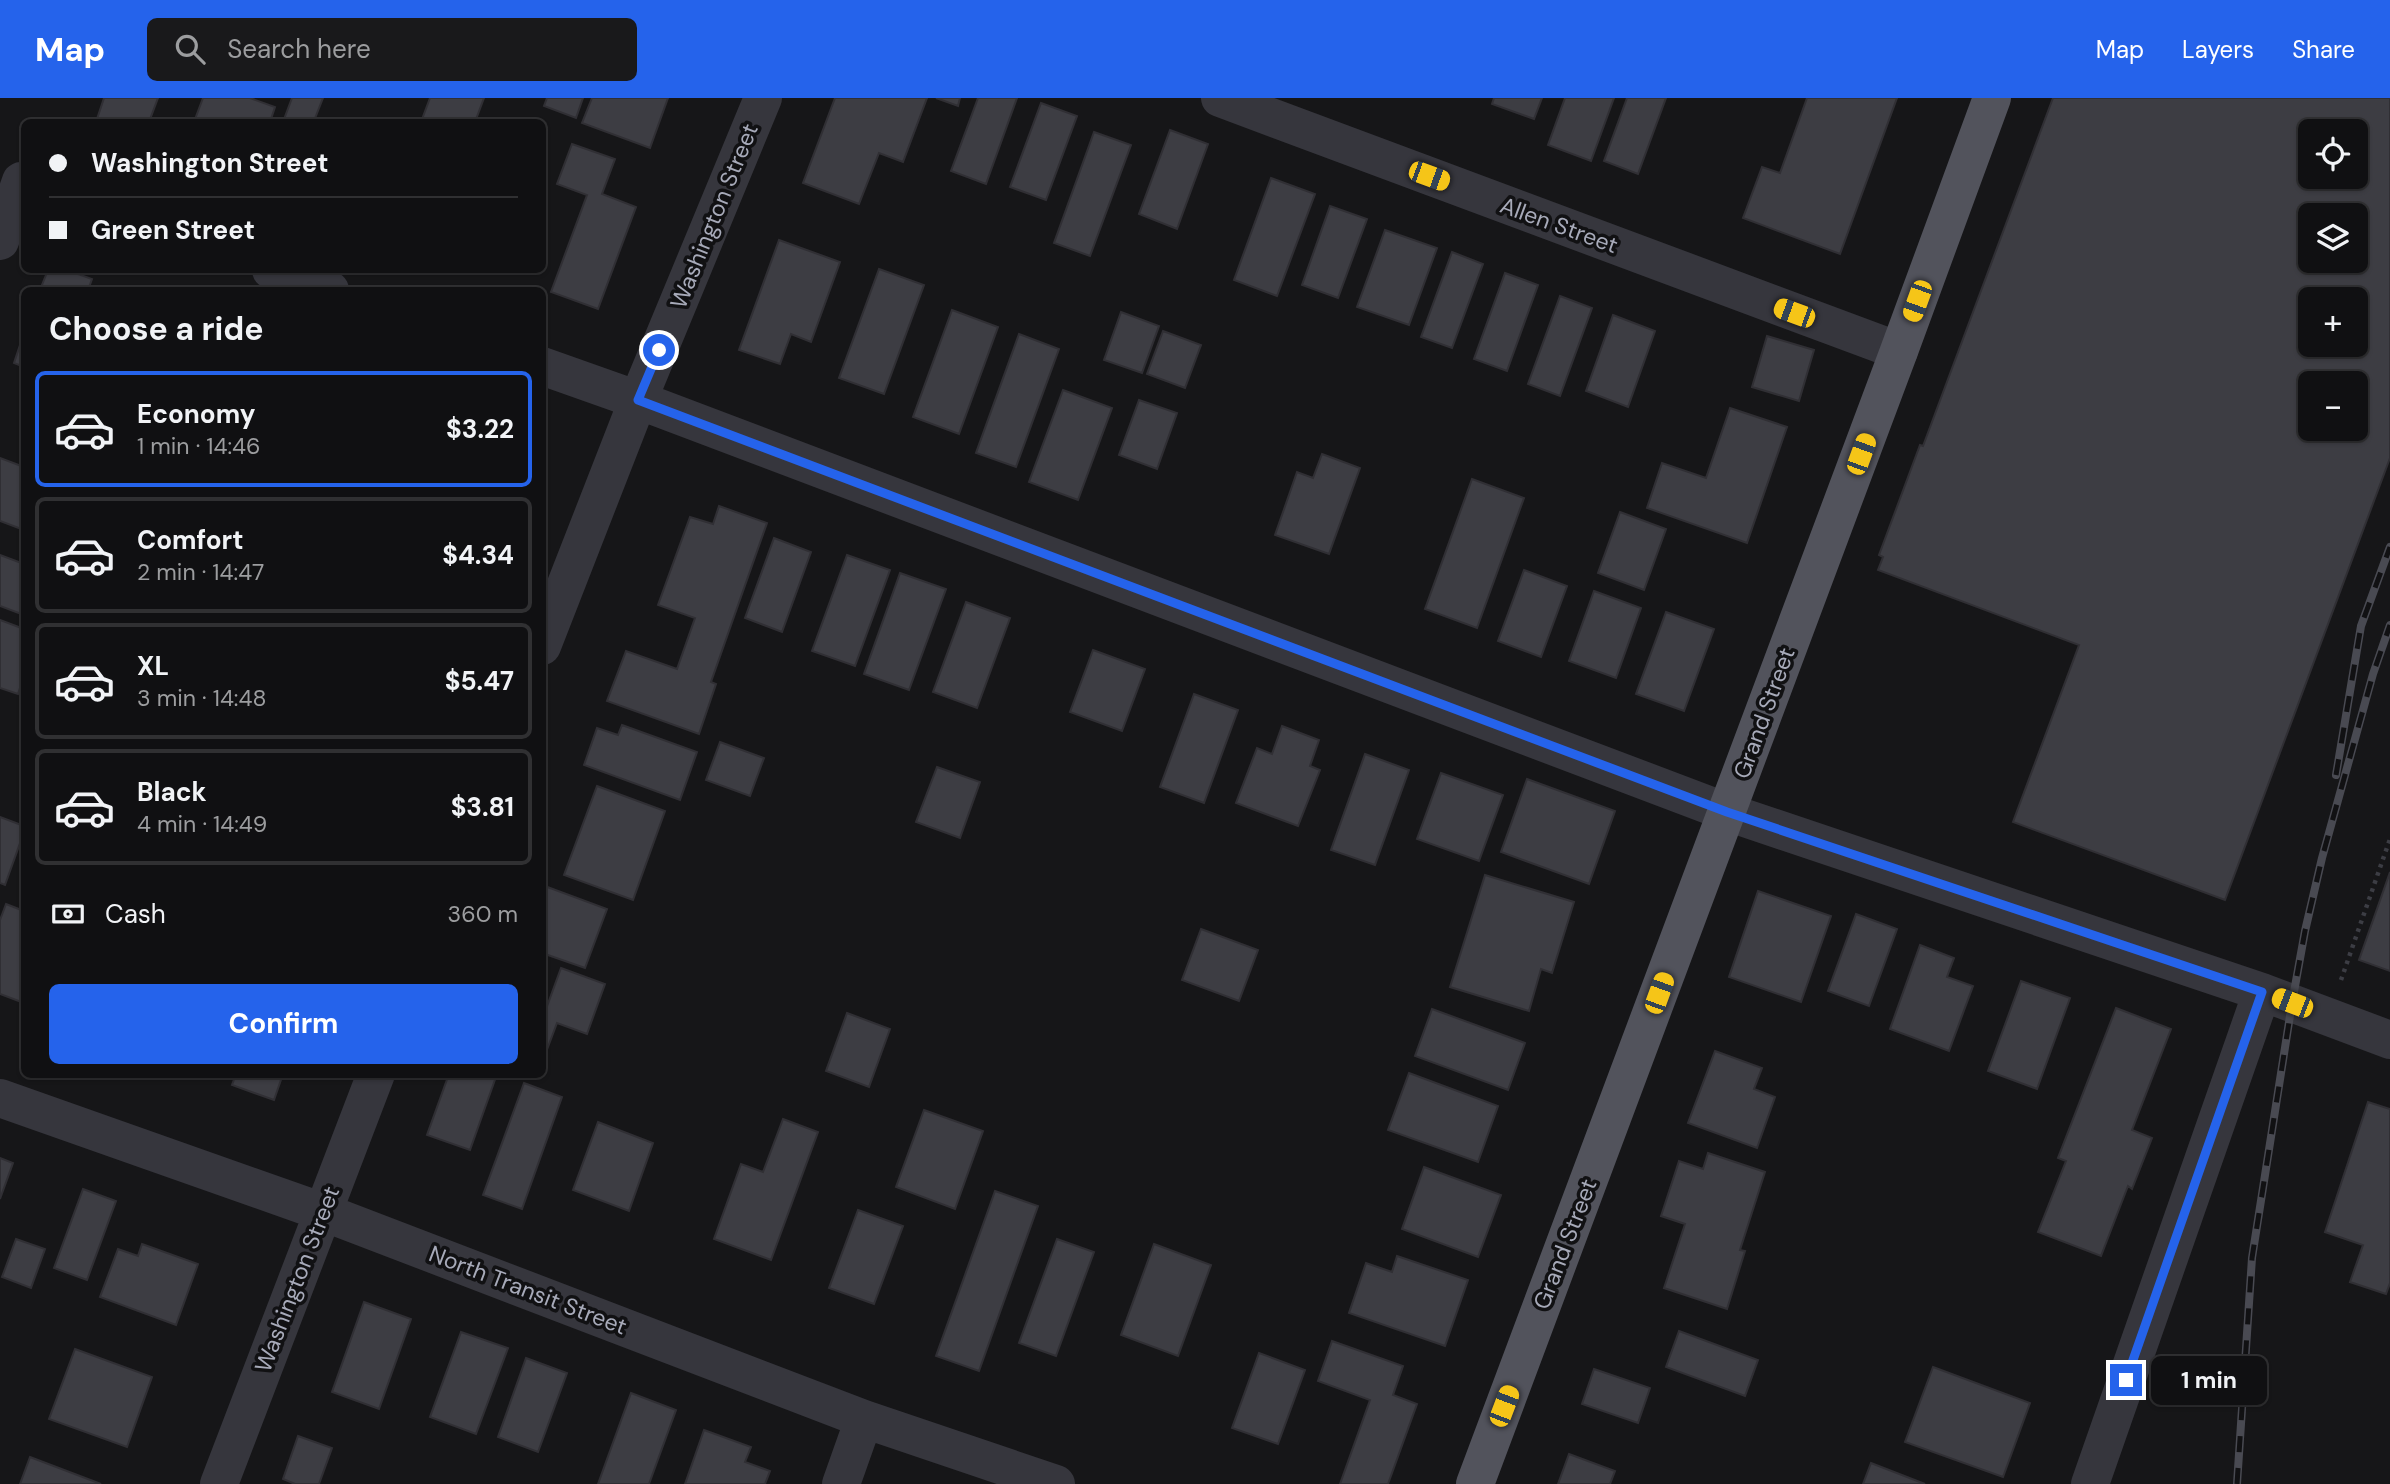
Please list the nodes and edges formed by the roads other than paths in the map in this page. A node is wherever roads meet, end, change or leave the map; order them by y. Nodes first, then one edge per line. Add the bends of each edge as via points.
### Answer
1 (763, 98) edge
2 (1220, 98) edge
3 (1992, 98) edge
4 (15, 178) edge
5 (0, 241) edge
6 (280, 273) edge
7 (321, 287) edge
8 (1899, 351) junction
9 (546, 367) edge
10 (638, 400) junction
11 (546, 636) edge
12 (1727, 812) junction
13 (2262, 992) junction
14 (2390, 1040) edge
15 (374, 1078) edge
16 (0, 1098) edge
17 (323, 1212) junction
18 (864, 1419) junction
19 (219, 1484) edge
20 (841, 1484) edge
21 (1056, 1484) edge
22 (1475, 1484) edge
23 (2090, 1484) edge

1 - 10 street, Washington Street
2 - 8 street, Allen Street
3 - 8 main road, Grand Street
4 - 5 street
6 - 7 street
8 - 12 main road, Grand Street
9 - 10 street
10 - 11 street, Washington Street
10 - 12 street
12 - 13 street
12 - 22 main road, Grand Street
13 - 14 street
13 - 23 street
15 - 17 street, Washington Street
16 - 17 street, North Transit Street
17 - 18 street, North Transit Street
17 - 19 street, Washington Street
18 - 20 street
18 - 21 street, North Transit Street

